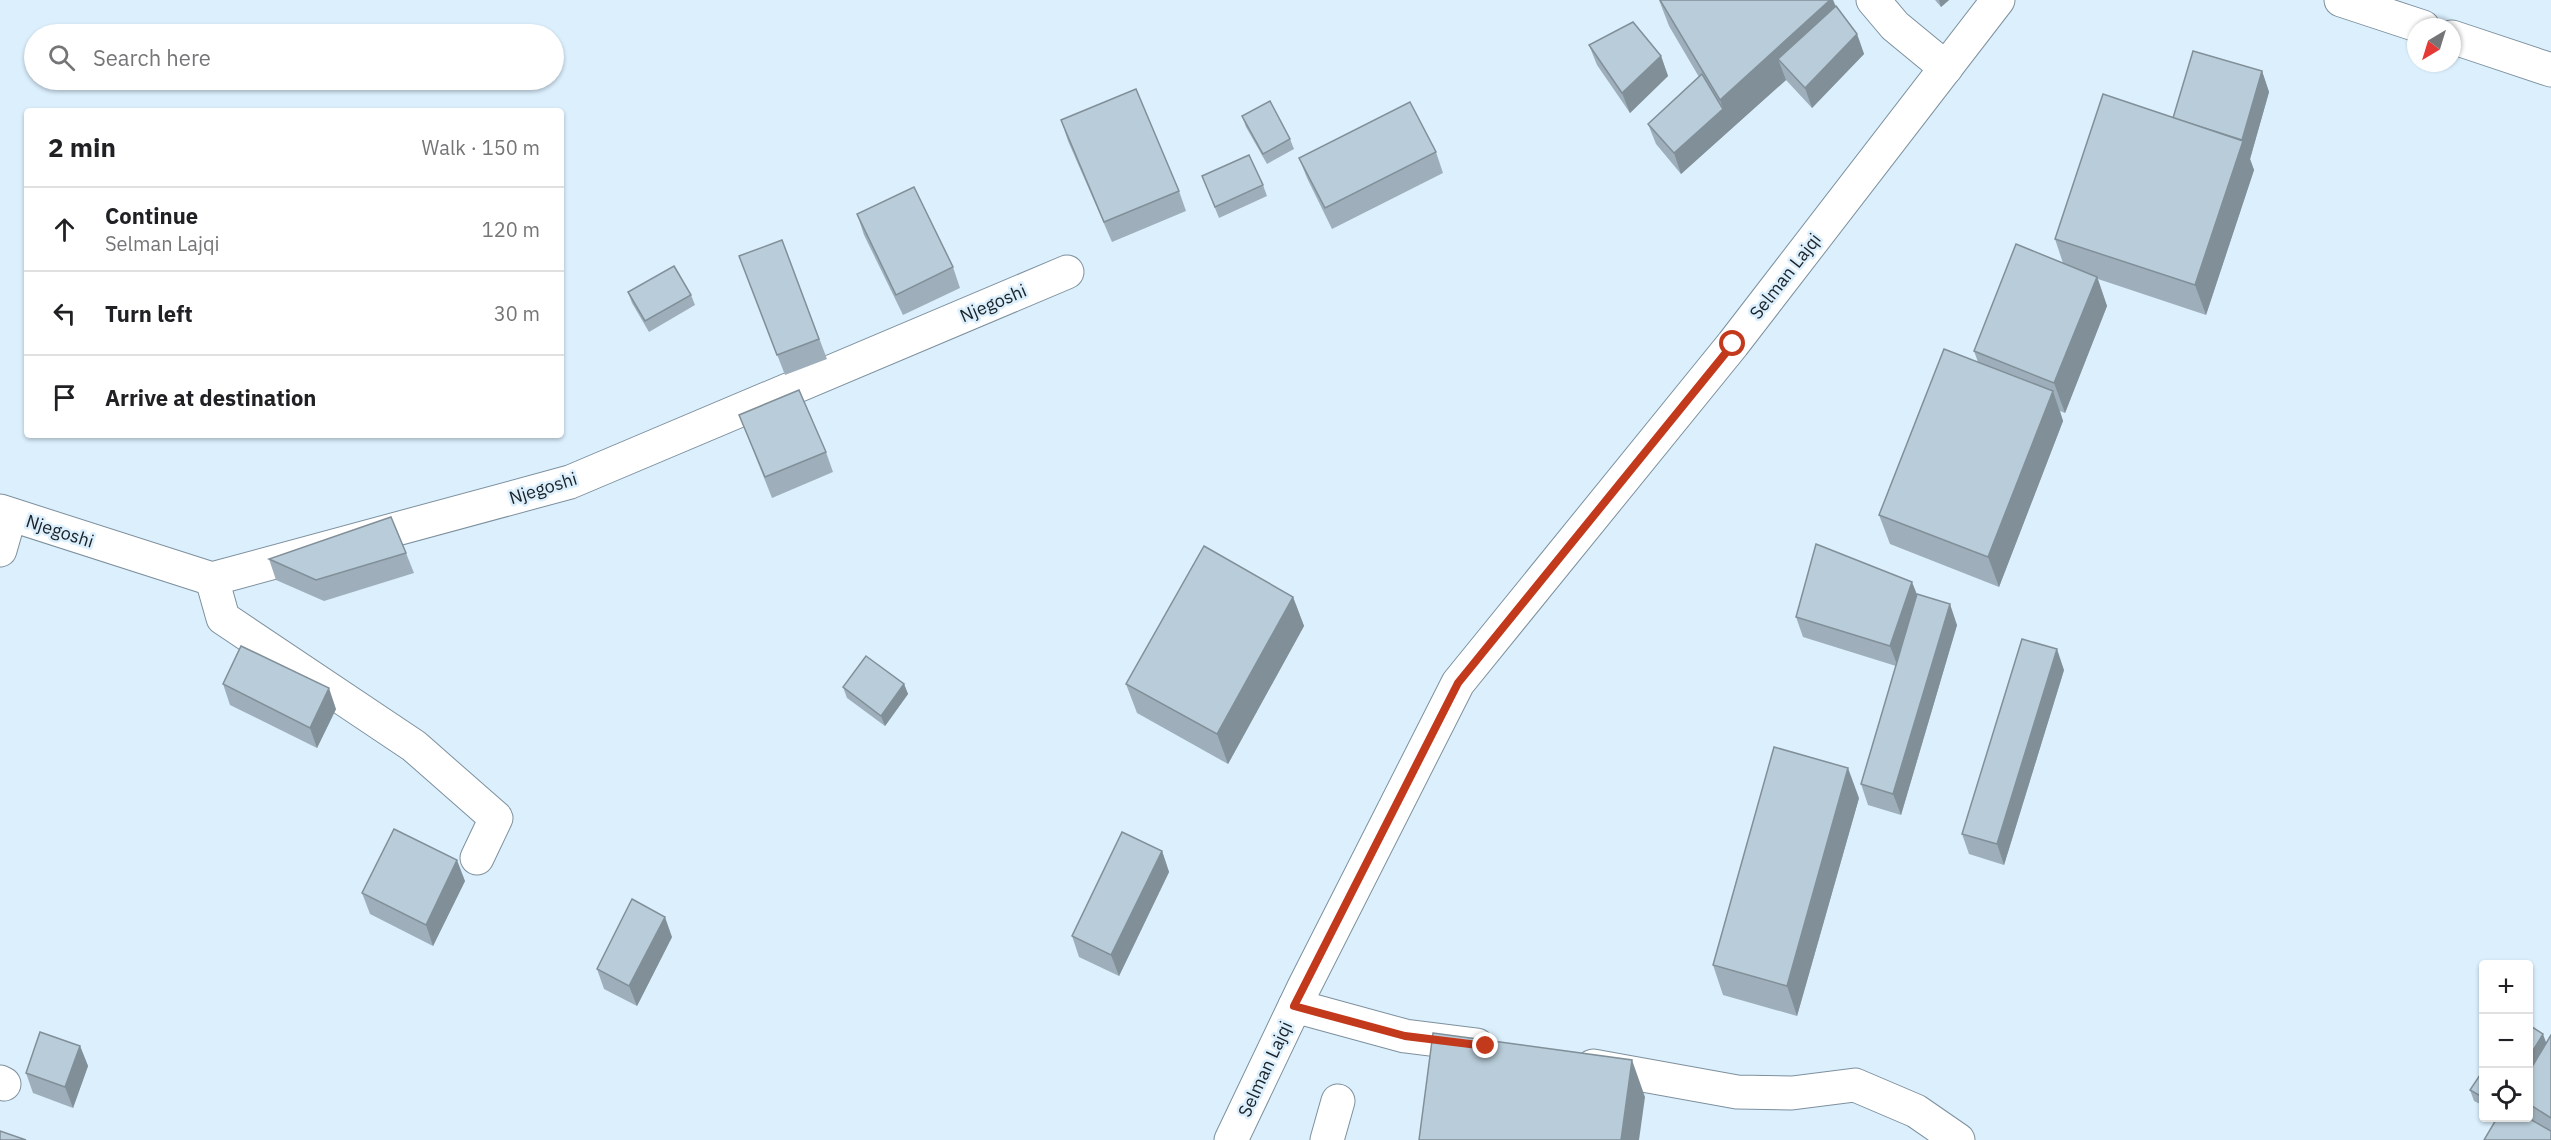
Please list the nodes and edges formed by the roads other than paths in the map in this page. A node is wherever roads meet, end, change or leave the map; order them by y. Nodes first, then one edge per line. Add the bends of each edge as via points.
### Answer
1 (1872, 0) edge
2 (1998, 0) edge
3 (2341, 0) edge
4 (2407, 22) edge
5 (2461, 40) edge
6 (1946, 68) junction
7 (2551, 70) edge
8 (1067, 272) dead end
9 (5, 513) edge
10 (0, 550) edge
11 (212, 579) junction
12 (477, 858) dead end
13 (1294, 1006) junction
14 (1507, 1050) edge
15 (1561, 1060) edge
16 (1338, 1101) dead end
17 (1231, 1140) edge
18 (1327, 1140) edge
19 (1958, 1140) edge

1 - 6 street via 1895,26
2 - 6 street, Selman Lajqi
3 - 4 street
5 - 7 street
6 - 13 street, Selman Lajqi via 1733,344 1458,683
8 - 11 street, Njegoshi via 570,482
9 - 10 street
9 - 11 street, Njegoshi
11 - 12 street via 224,618 414,746 496,818
13 - 14 street via 1405,1036
13 - 17 street, Selman Lajqi
15 - 19 street via 1737,1092 1792,1093 1855,1085 1916,1111
16 - 18 street

